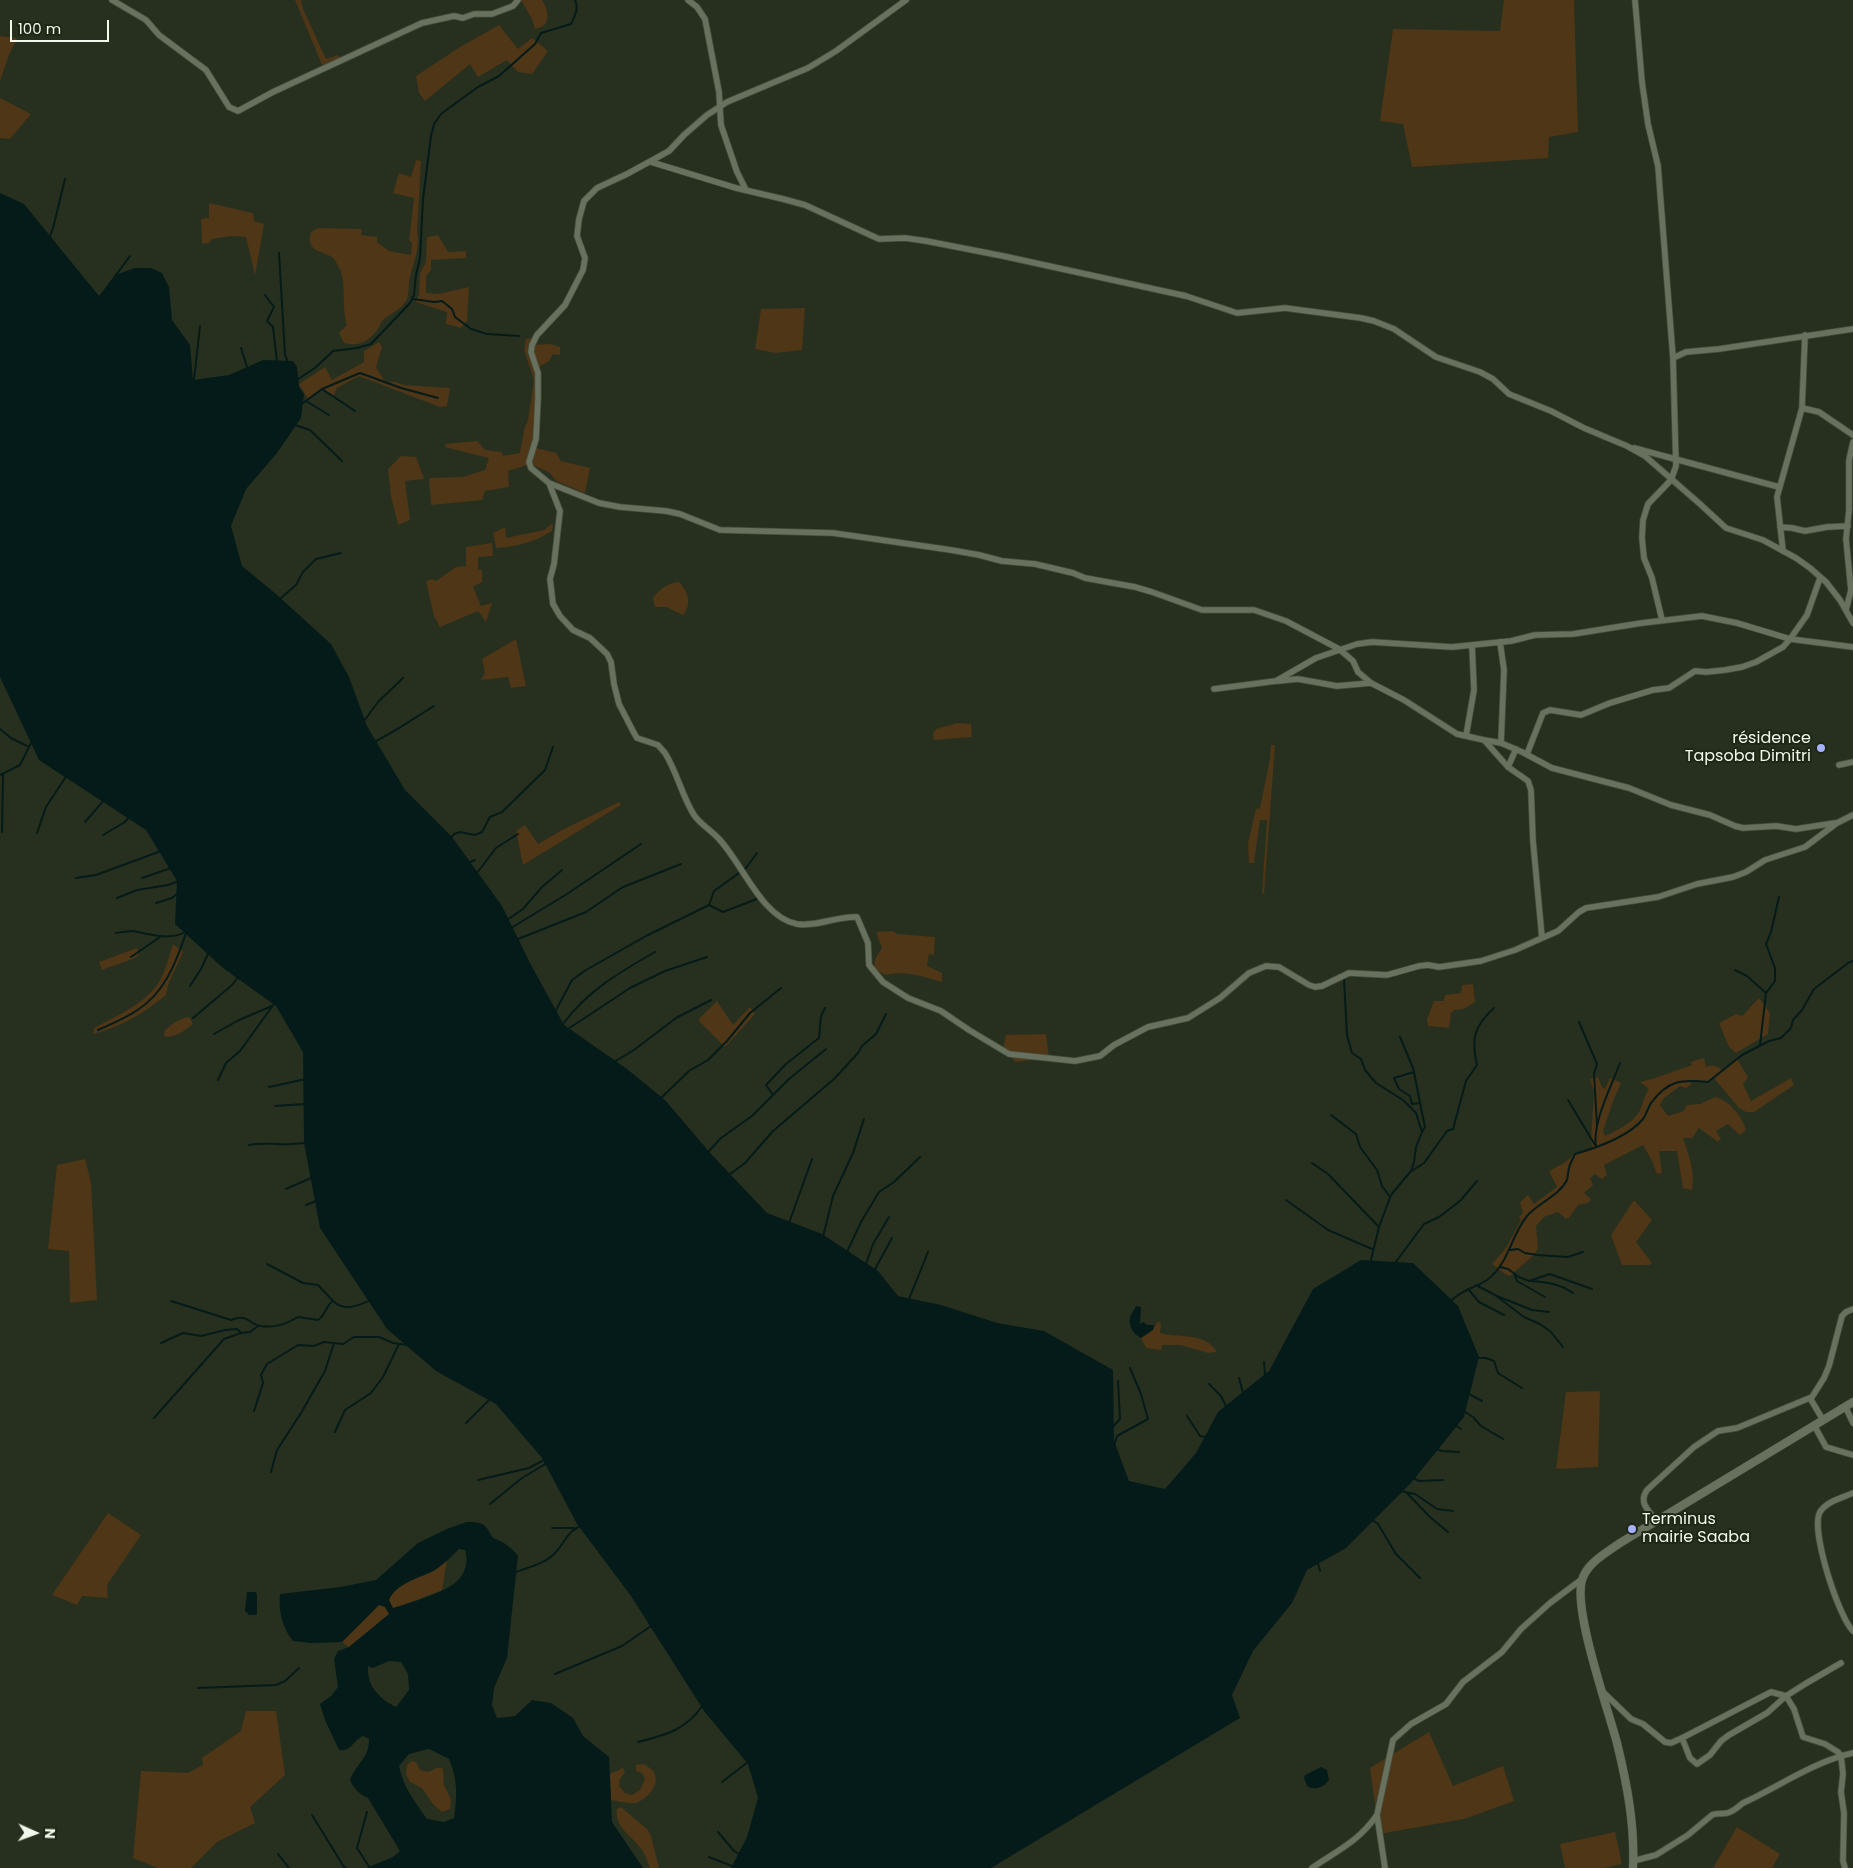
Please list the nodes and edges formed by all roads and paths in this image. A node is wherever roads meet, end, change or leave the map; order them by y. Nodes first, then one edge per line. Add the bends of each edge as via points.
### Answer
1 (112, 0) edge
2 (518, 0) edge
3 (906, 0) edge
4 (1635, 0) edge
5 (694, 1) edge
6 (720, 106) junction
7 (651, 162) junction
8 (746, 190) junction
9 (1853, 329) edge
10 (1805, 335) junction
11 (1673, 358) junction
12 (1802, 408) junction
13 (1853, 435) edge
14 (1853, 442) edge
15 (1627, 446) junction
16 (1675, 458) junction
17 (1671, 480) junction
18 (549, 483) junction
19 (1778, 487) junction
20 (1848, 526) junction
21 (1780, 527) junction
22 (1783, 551) junction
23 (1852, 569) edge
24 (1820, 578) junction
25 (1846, 610) junction
26 (1662, 620) junction
27 (1853, 623) edge
28 (1790, 639) junction
29 (1500, 642) junction
30 (1472, 645) junction
31 (1853, 647) edge
32 (1339, 649) junction
33 (1276, 681) junction
34 (1371, 683) junction
35 (1214, 689) dead end
36 (1466, 736) junction
37 (1484, 740) junction
38 (1501, 743) junction
39 (1516, 749) junction
40 (1527, 754) junction
41 (1853, 762) edge
42 (1839, 766) dead end
43 (1508, 767) junction
44 (1853, 815) edge
45 (1837, 823) junction
46 (1542, 938) junction
47 (1853, 1309) edge
48 (1810, 1398) junction
49 (1853, 1402) edge
50 (1845, 1406) junction
51 (1823, 1420) junction
52 (1853, 1423) edge
53 (1814, 1425) junction
54 (1853, 1454) edge
55 (1853, 1493) edge
56 (1657, 1521) junction
57 (1582, 1579) junction
58 (1853, 1631) edge
59 (1841, 1663) dead end
60 (1602, 1691) junction
61 (1786, 1696) junction
62 (1682, 1738) junction
63 (1853, 1753) edge
64 (1841, 1756) junction
65 (1377, 1815) junction
66 (1633, 1866) edge
67 (1312, 1868) edge
68 (1386, 1868) edge
69 (1845, 1868) edge

1 - 2 street via 146,20 164,39 206,70 229,107 238,111 422,23 454,16 492,14 513,6
3 - 6 street via 808,68
4 - 11 street via 1646,107 1658,166
5 - 6 street via 705,19
6 - 7 street via 669,151
6 - 8 street via 723,133
7 - 8 street
7 - 18 street via 597,188 584,201 577,236 584,270 565,305 537,335 532,345 538,373 538,398 535,443 529,462 531,468
8 - 15 street via 805,205 879,239 905,238 1003,256 1186,296 1237,313 1285,308 1374,321 1394,329 1436,357 1493,379 1509,394
9 - 10 street
10 - 11 street via 1686,352
10 - 12 street
11 - 16 street
12 - 13 street via 1819,412
12 - 19 street
14 - 20 street via 1849,460
15 - 16 street
15 - 17 street via 1645,456
16 - 17 street
16 - 19 street
17 - 22 street via 1726,528 1763,540
17 - 26 street via 1648,504 1642,538 1644,558
18 - 32 street via 599,503 680,514 720,530 834,533 951,550 1073,573 1152,592 1202,610 1261,611
18 - 46 street via 560,511 550,579 553,604 572,630 590,638 610,657 618,704 638,738 658,745 665,753 699,821 730,852 775,914 796,924 808,925 857,917 868,943 869,965 883,982 908,998 941,1011 1009,1054 1069,1061 1100,1056 1148,1027 1188,1018 1220,998 1249,973 1266,966 1279,967 1309,985 1322,986 1349,973 1387,975 1420,966 1439,967 1481,961
19 - 21 street
20 - 21 street via 1804,531
20 - 23 street via 1846,539
21 - 22 street
22 - 24 street
23 - 25 street
24 - 25 street
24 - 28 street via 1808,615
25 - 27 street
26 - 28 street via 1707,616
26 - 29 street
28 - 31 street
28 - 40 street via 1783,647 1756,662 1706,672 1695,670 1669,688 1610,703 1581,715 1546,711 1542,713
29 - 30 street
29 - 38 street via 1504,670
30 - 32 street via 1372,642
30 - 36 street via 1474,690
32 - 33 street
32 - 34 street
33 - 34 street via 1298,679 1337,686
33 - 35 street
34 - 36 street via 1457,734
36 - 37 street
37 - 38 street
37 - 43 street
38 - 39 street
39 - 40 street
39 - 43 street
40 - 45 street via 1552,768 1629,788 1743,828 1776,826 1796,829
41 - 42 street
43 - 46 street via 1528,781 1531,790
44 - 45 street
45 - 46 street via 1804,847 1765,860 1746,872 1658,897 1586,908 1558,931
47 - 48 street via 1842,1316 1826,1372
48 - 51 street
48 - 56 street via 1737,1428 1718,1431 1694,1447 1642,1497
49 - 50 street
50 - 51 street
50 - 52 street
51 - 53 street
53 - 54 street via 1826,1447
53 - 56 street
55 - 58 street via 1824,1507 1818,1518 1818,1530 1841,1613
56 - 57 street via 1603,1555 1590,1566
57 - 60 street via 1580,1593 1585,1624
57 - 65 street via 1520,1629 1502,1652 1463,1682 1446,1704 1410,1724 1397,1736 1392,1745
59 - 61 street
60 - 62 street via 1631,1719 1643,1724 1665,1742
60 - 66 street via 1629,1800
61 - 62 street via 1771,1692
61 - 62 street via 1767,1713 1721,1740 1700,1764 1690,1758
61 - 64 street via 1804,1738 1825,1744
63 - 64 street
64 - 66 street via 1784,1782 1729,1813 1712,1815 1656,1856
64 - 69 street
65 - 67 street via 1356,1839
65 - 68 street

